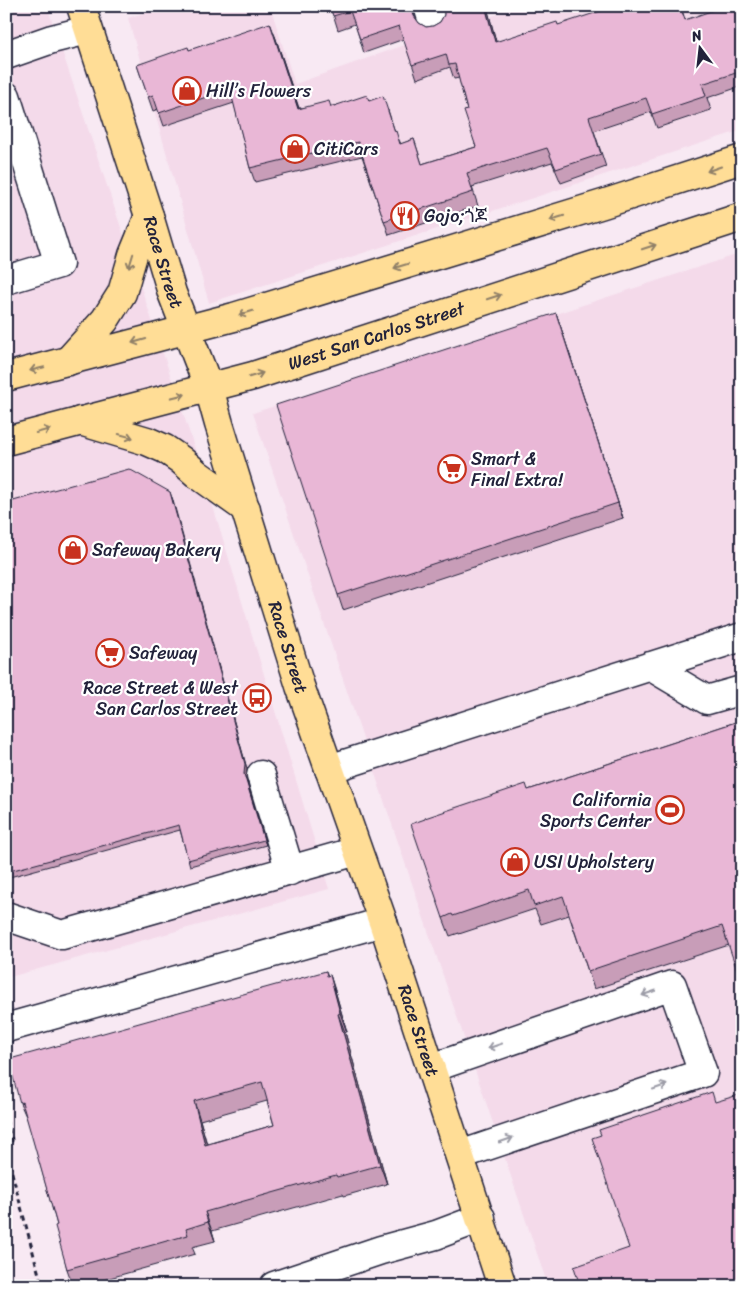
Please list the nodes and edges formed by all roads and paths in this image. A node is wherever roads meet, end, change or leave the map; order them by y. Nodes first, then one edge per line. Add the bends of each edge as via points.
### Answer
1 (84, 18) edge
2 (6, 55) edge
3 (6, 96) edge
4 (742, 159) edge
5 (149, 216) junction
6 (742, 217) edge
7 (6, 280) edge
8 (186, 329) junction
9 (68, 361) junction
10 (6, 377) edge
11 (210, 388) junction
12 (80, 421) junction
13 (6, 440) edge
14 (246, 509) junction
15 (742, 637) edge
16 (650, 666) junction
17 (742, 690) edge
18 (329, 769) junction
19 (261, 775) dead end
20 (358, 851) junction
21 (290, 871) junction
22 (6, 916) edge
23 (384, 922) junction
24 (6, 1028) edge
25 (432, 1068) junction
26 (6, 1120) edge
27 (460, 1155) junction
28 (480, 1218) junction
29 (42, 1286) edge
30 (274, 1286) edge
31 (502, 1286) edge

1 - 2 lane via 52,39
1 - 5 main road, Race Street
3 - 7 lane via 59,264
4 -> 8 main road via 584,210
5 - 8 main road, Race Street
5 -> 9 main road via 122,293 105,320
11 -> 6 main road, West San Carlos Street
8 -> 9 main road
8 - 11 main road, Race Street
9 -> 10 main road
12 -> 11 main road, West San Carlos Street
11 - 14 main road, Race Street
13 -> 12 main road, West San Carlos Street
12 -> 14 main road via 165,449
14 - 18 main road, Race Street
15 - 16 lane
16 - 17 lane via 707,700
16 - 18 lane
18 - 20 main road, Race Street
19 - 21 lane
20 - 21 lane
20 - 23 main road, Race Street
21 - 22 lane via 62,935
23 - 24 lane
23 - 25 main road, Race Street
25 - 27 main road, Race Street
27 -> 25 lane via 703,1073 672,985
26 - 29 path via 12,1140 8,1158
27 - 28 main road, Race Street
28 - 30 lane
28 - 31 main road, Race Street

